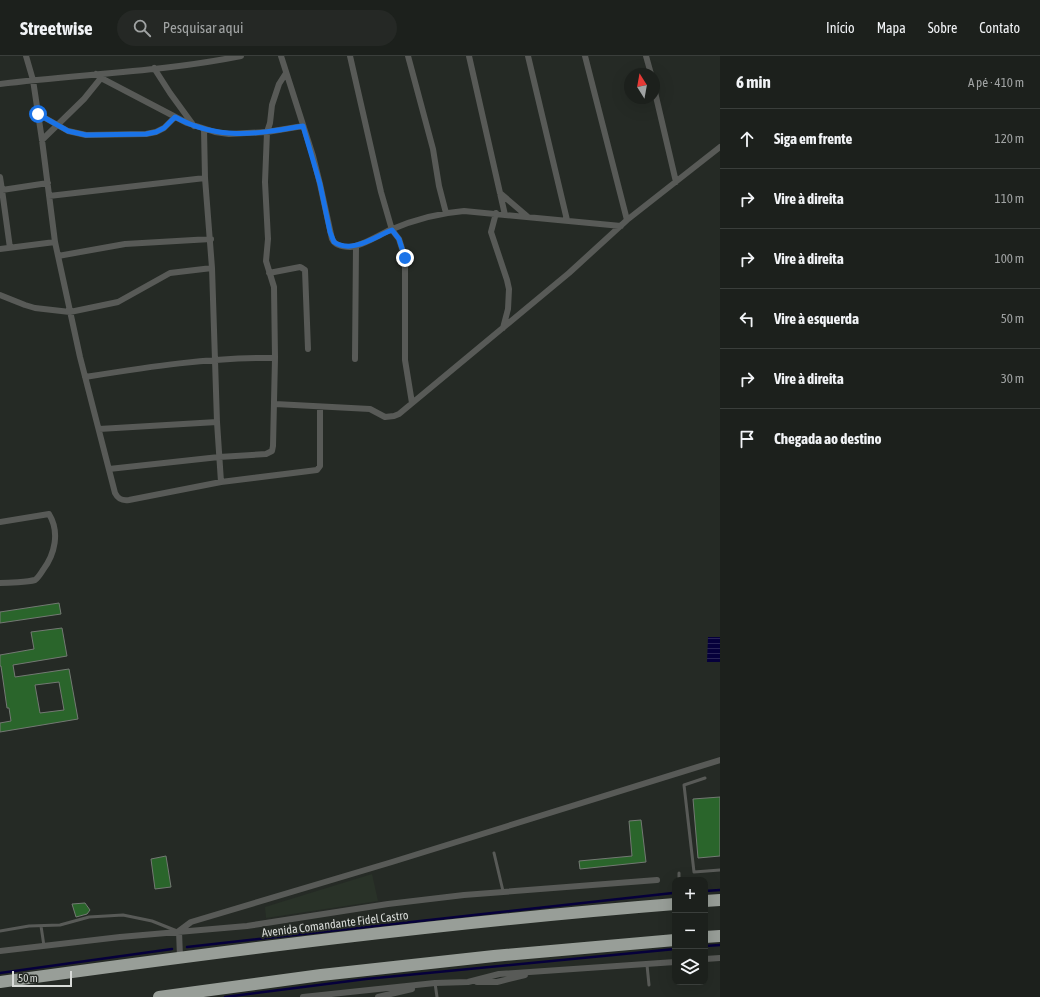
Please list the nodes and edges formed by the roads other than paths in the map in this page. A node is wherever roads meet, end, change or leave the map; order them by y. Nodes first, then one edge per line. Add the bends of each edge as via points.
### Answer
1 (26, 56) edge
2 (241, 56) edge
3 (281, 56) edge
4 (350, 56) edge
5 (408, 56) edge
6 (469, 56) edge
7 (528, 56) edge
8 (585, 56) edge
9 (646, 56) edge
10 (227, 57) edge
11 (207, 59) edge
12 (154, 68) junction
13 (649, 68) edge
14 (286, 73) junction
15 (98, 76) junction
16 (33, 80) junction
17 (0, 84) edge
18 (658, 104) edge
19 (38, 114) junction
20 (175, 117) junction
21 (57, 126) junction
22 (194, 126) junction
23 (303, 126) junction
24 (204, 129) junction
25 (267, 132) junction
26 (42, 140) junction
27 (720, 147) edge
28 (0, 177) edge
29 (205, 178) junction
30 (676, 182) junction
31 (48, 183) junction
32 (2, 190) junction
33 (500, 193) junction
34 (49, 196) junction
35 (446, 213) junction
36 (496, 213) junction
37 (505, 215) junction
38 (528, 217) junction
39 (567, 220) junction
40 (627, 220) junction
41 (621, 226) junction
42 (392, 230) junction
43 (211, 239) junction
44 (55, 242) junction
45 (356, 246) junction
46 (10, 248) junction
47 (0, 249) edge
48 (58, 256) junction
49 (212, 268) junction
50 (270, 273) junction
51 (0, 294) edge
52 (70, 312) junction
53 (503, 328) junction
54 (308, 349) dead end
55 (275, 358) junction
56 (215, 359) junction
57 (355, 359) dead end
58 (85, 377) junction
59 (412, 403) junction
60 (275, 404) junction
61 (320, 407) junction
62 (218, 422) junction
63 (99, 429) junction
64 (219, 457) junction
65 (108, 469) junction
66 (221, 482) junction
67 (0, 522) edge
68 (0, 584) edge
69 (720, 760) edge
70 (705, 778) dead end
71 (494, 853) dead end
72 (720, 870) edge
73 (679, 873) dead end
74 (679, 877) edge
75 (657, 880) dead end
76 (503, 891) junction
77 (720, 900) edge
78 (708, 901) edge
79 (672, 904) edge
80 (41, 926) junction
81 (0, 931) edge
82 (179, 931) junction
83 (720, 936) edge
84 (708, 937) edge
85 (672, 940) edge
86 (44, 946) junction
87 (0, 951) edge
88 (180, 957) junction
89 (720, 958) edge
90 (708, 959) edge
91 (672, 962) edge
92 (647, 964) junction
93 (0, 982) edge
94 (435, 984) junction
95 (649, 985) dead end
96 (333, 995) edge
97 (159, 997) edge
98 (303, 997) edge
99 (378, 997) edge
100 (437, 997) edge

1 - 16 street
2 - 10 street
3 - 14 street
4 - 42 street via 380,192
5 - 35 street via 433,149
6 - 33 street
7 - 39 street
8 - 40 street
9 - 13 street
10 - 11 street
11 - 12 street
12 - 15 street
12 - 22 street
14 - 23 street
14 - 25 street via 274,96
15 - 16 street
15 - 20 street
15 - 21 street via 84,99
16 - 17 street
16 - 19 street
18 - 30 street
19 - 21 street
19 - 26 street
20 - 21 street via 164,128 146,134 86,135
20 - 22 street
21 - 26 street
22 - 24 street
23 - 25 street
23 - 45 street via 320,184 332,239 340,245
24 - 25 street via 228,134
24 - 29 street
25 - 50 street via 266,261
26 - 31 street
27 - 30 street
28 - 32 street
29 - 34 street
29 - 43 street
30 - 40 street
31 - 32 street
31 - 34 street
32 - 46 street
33 - 37 street
33 - 38 street
34 - 44 street
35 - 36 street
35 - 42 street
36 - 37 street
36 - 53 street via 491,232 509,289 508,309
37 - 38 street
38 - 39 street
39 - 41 street
40 - 41 street
41 - 53 street
42 - 45 street
42 - 59 street via 399,239 405,258 405,360
43 - 48 street via 125,244
43 - 49 street
44 - 46 street
44 - 48 street
45 - 57 street
46 - 47 street
48 - 52 street
49 - 52 street via 170,273 118,302
49 - 56 street
50 - 54 street via 300,267 305,270
50 - 55 street via 274,287
51 - 52 street via 35,308
52 - 58 street
53 - 59 street
55 - 56 street
55 - 60 street
56 - 58 street
56 - 62 street
58 - 63 street
59 - 61 street via 399,414 389,417 381,416 370,409
60 - 61 street
60 - 64 street via 272,451
61 - 66 street via 318,470
62 - 63 street
62 - 64 street
63 - 65 street
64 - 65 street
64 - 66 street
65 - 66 street via 117,498 124,500
67 - 68 street via 49,514 54,522 55,541 46,567 35,580
69 - 82 street via 192,922
70 - 72 lane via 684,784 694,872
71 - 76 lane
73 - 74 lane
75 - 76 street
76 - 82 street via 388,904 247,926
77 - 78 highway
79 - 88 highway, Avenida Comandante Fidel Castro via 331,938
80 - 81 lane
80 - 82 lane via 60,925 89,917 123,915
80 - 86 lane
82 - 86 street
82 - 88 street
83 - 84 highway
85 - 97 highway via 321,975
86 - 87 street
88 - 93 highway, Avenida Comandante Fidel Castro
89 - 90 street
91 - 92 street
92 - 94 street via 538,972 498,982
92 - 95 lane
94 - 96 street
94 - 99 street
94 - 100 lane
96 - 98 street

